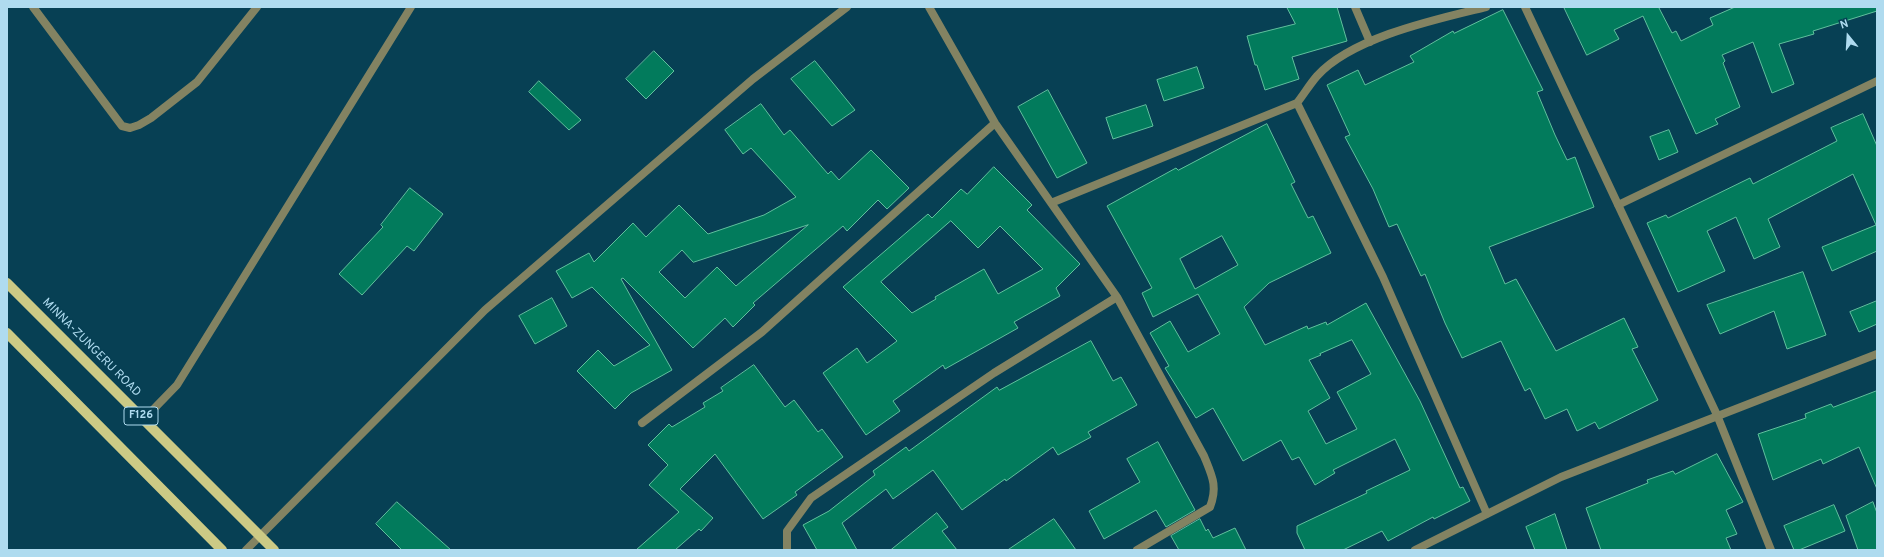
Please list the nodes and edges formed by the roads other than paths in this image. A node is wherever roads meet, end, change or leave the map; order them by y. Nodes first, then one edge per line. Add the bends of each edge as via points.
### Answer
1 (33, 7) edge
2 (257, 7) edge
3 (411, 7) edge
4 (847, 7) edge
5 (929, 7) edge
6 (1355, 7) edge
7 (1486, 7) edge
8 (1524, 7) edge
9 (1370, 42) junction
10 (1877, 81) edge
11 (1297, 103) junction
12 (995, 123) junction
13 (1051, 203) junction
14 (1618, 205) junction
15 (7, 283) edge
16 (1117, 297) junction
17 (7, 333) edge
18 (1877, 354) edge
19 (1717, 415) junction
20 (144, 419) junction
21 (642, 423) dead end
22 (1487, 514) junction
23 (261, 537) junction
24 (222, 550) edge
25 (246, 550) edge
26 (274, 550) edge
27 (787, 550) edge
28 (1137, 550) edge
29 (1415, 550) edge
30 (1771, 550) edge

1 - 2 street via 122,126 130,128 151,118 197,82
3 - 20 street via 177,385
4 - 23 street via 753,79 485,310
5 - 12 street
6 - 9 street
7 - 9 street via 1414,25
8 - 14 street
9 - 11 street via 1340,58 1318,75
10 - 14 street
11 - 13 street
11 - 22 street via 1383,277
12 - 13 street
12 - 21 street via 762,332
13 - 16 street
14 - 19 street
15 - 20 main road, MINNA-ZUNGERU ROAD / F126
16 - 27 street via 994,373 811,498 787,531
16 - 28 street via 1204,456 1213,479 1215,495 1210,507
17 - 24 main road
18 - 19 street
19 - 22 street via 1561,477
19 - 30 street
20 - 23 main road, MINNA-ZUNGERU ROAD / F126
22 - 29 street
23 - 25 street
23 - 26 main road, MINNA-ZUNGERU ROAD / F126

